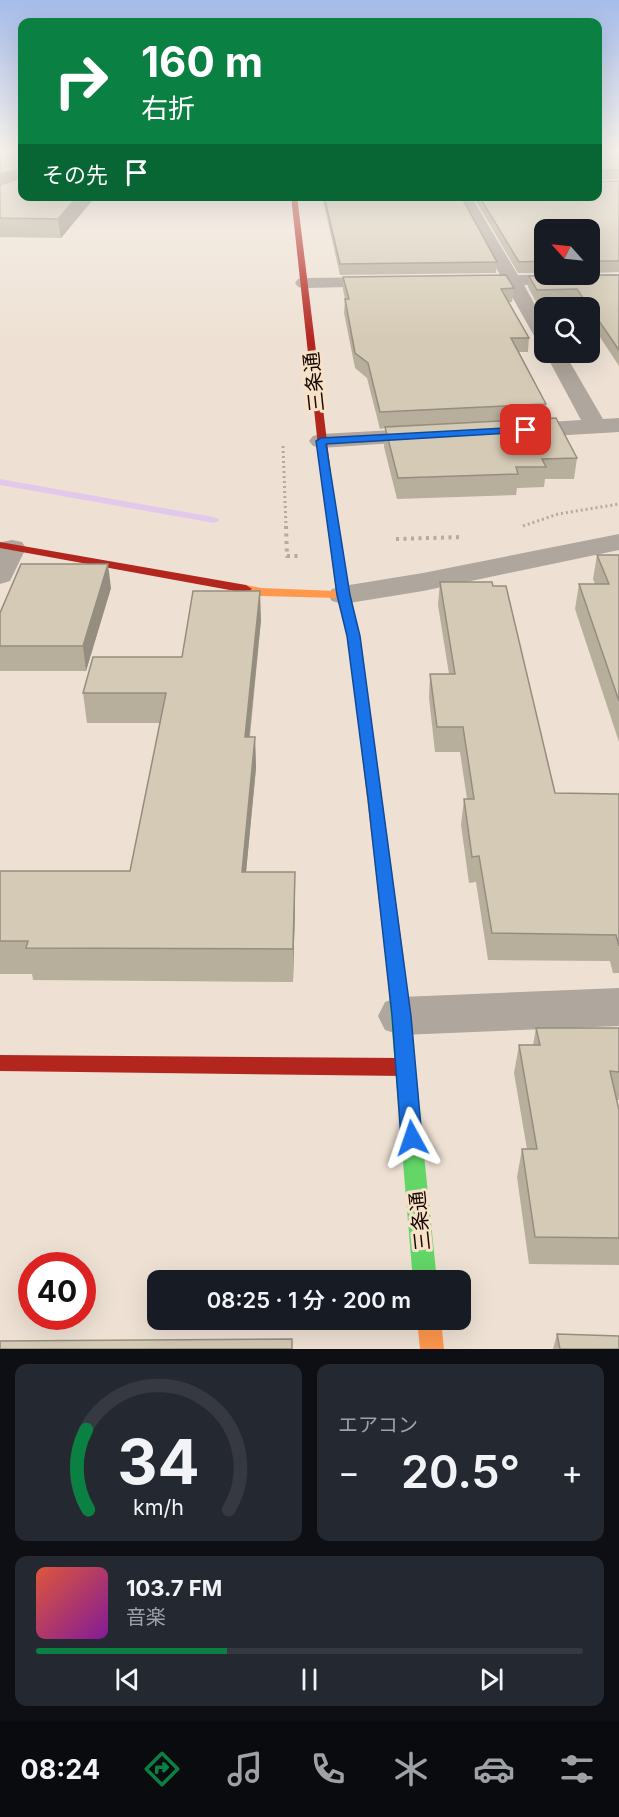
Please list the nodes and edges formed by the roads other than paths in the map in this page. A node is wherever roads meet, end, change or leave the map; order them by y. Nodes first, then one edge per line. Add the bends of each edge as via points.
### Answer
1 (296, 214) edge
2 (474, 214) edge
3 (619, 279) edge
4 (512, 280) junction
5 (405, 281) edge
6 (452, 281) edge
7 (304, 283) junction
8 (534, 319) edge
9 (562, 363) edge
10 (608, 426) edge
11 (490, 432) edge
12 (455, 434) edge
13 (321, 441) junction
14 (619, 542) edge
15 (6, 546) edge
16 (0, 575) edge
17 (343, 595) junction
18 (619, 1007) edge
19 (401, 1016) junction
20 (0, 1063) edge
21 (405, 1067) junction
22 (425, 1270) edge
23 (430, 1330) edge
24 (432, 1349) edge

1 - 7 street, 三条通
2 - 4 street
3 - 4 street
4 - 6 street
4 - 8 street
5 - 7 street
7 - 13 street, 三条通
9 - 10 street
10 - 11 street
12 - 13 street
13 - 17 street, 三条通
14 - 17 street
15 - 16 street
15 - 17 street via 261,592
17 - 19 street, 三条通 via 356,647
18 - 19 street
19 - 21 street, 三条通
20 - 21 street
21 - 22 street, 三条通
23 - 24 street

